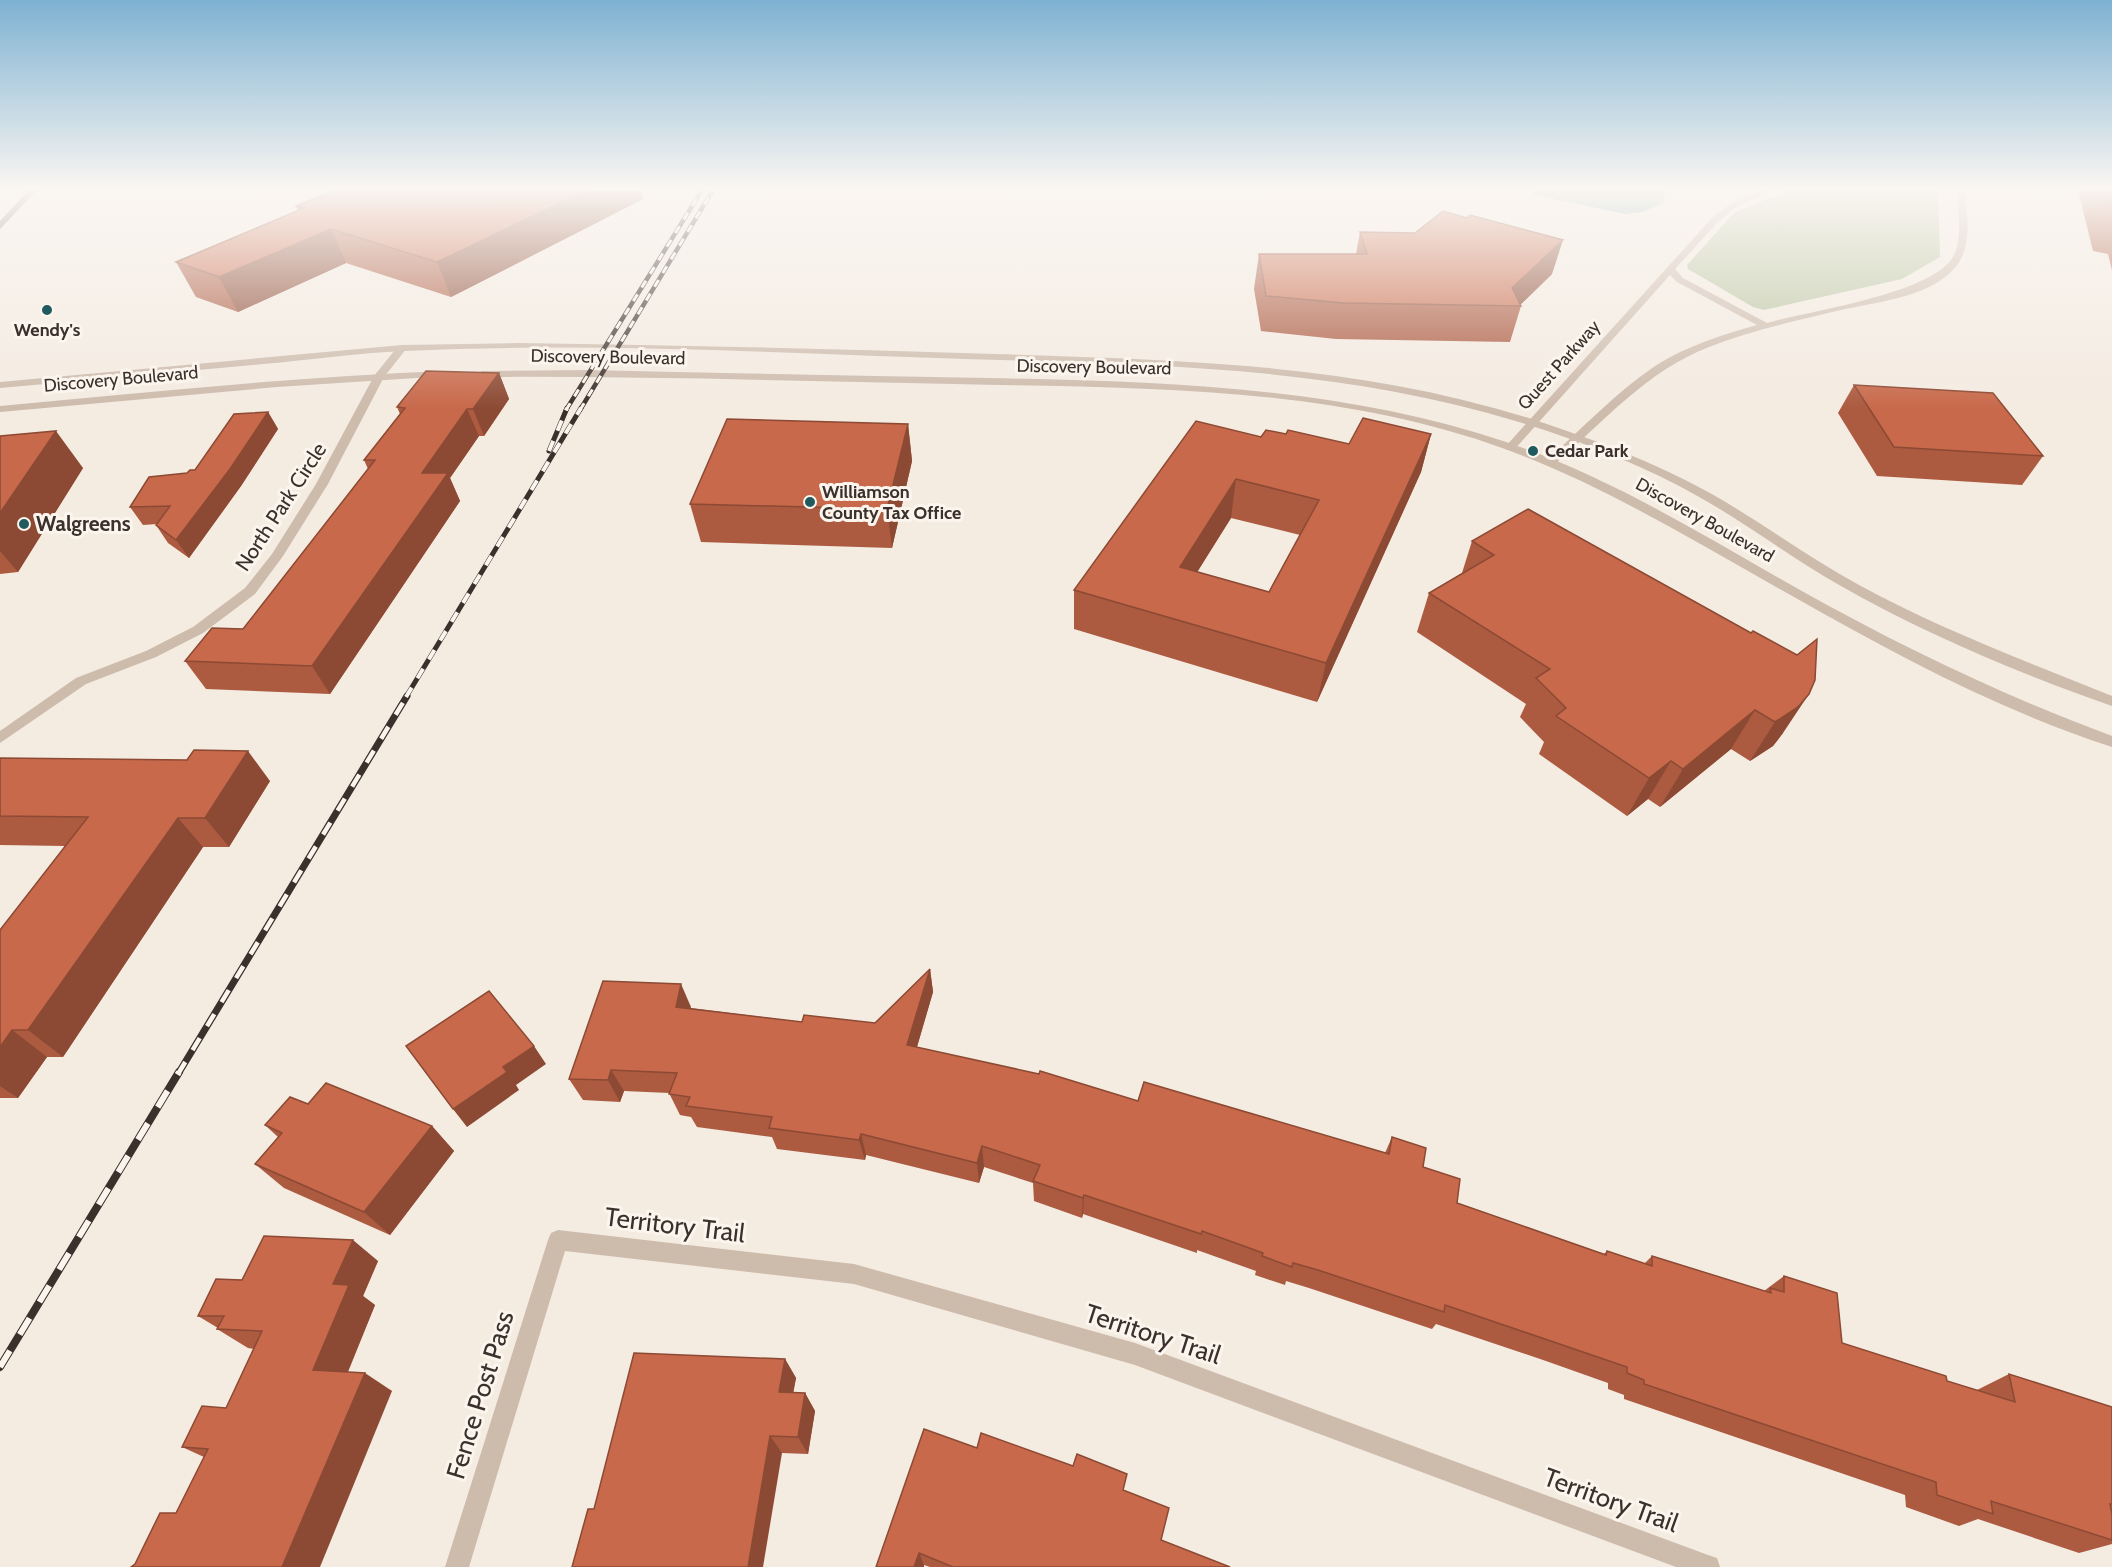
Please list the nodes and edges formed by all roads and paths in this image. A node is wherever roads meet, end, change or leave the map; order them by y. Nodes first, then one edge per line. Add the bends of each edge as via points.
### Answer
1 (1675, 263) edge
2 (1954, 263) edge
3 (1670, 269) junction
4 (1766, 326) junction
5 (402, 348) junction
6 (379, 376) junction
7 (0, 385) edge
8 (0, 409) edge
9 (1532, 423) junction
10 (1578, 439) junction
11 (1510, 448) junction
12 (1551, 462) junction
13 (2112, 701) edge
14 (0, 738) edge
15 (2112, 742) edge
16 (558, 1239) joint
17 (457, 1567) edge
18 (1708, 1567) edge

1 - 3 street, Quest Parkway
2 - 4 street via 1927,284
3 - 4 street via 1680,280
3 - 9 street, Quest Parkway
4 - 10 street via 1670,360 1639,381
5 - 6 street, North Park Circle
5 - 7 street, Discovery Boulevard
5 - 9 street, Discovery Boulevard via 713,348 1247,366 1392,388
6 - 8 street, Discovery Boulevard
6 - 11 street, Discovery Boulevard via 612,374 1231,390 1375,410
6 - 14 street, North Park Circle via 322,484 250,591 198,630 151,654 81,681
9 - 10 street, Discovery Boulevard
9 - 11 street, Quest Parkway
10 - 12 street
10 - 13 street, Discovery Boulevard via 1710,498 1858,590 1935,627
11 - 12 street, Discovery Boulevard
12 - 15 street, Discovery Boulevard via 1699,535 1893,647
16 - 17 street, Fence Post Pass
16 - 18 street, Territory Trail via 854,1274 1135,1354

